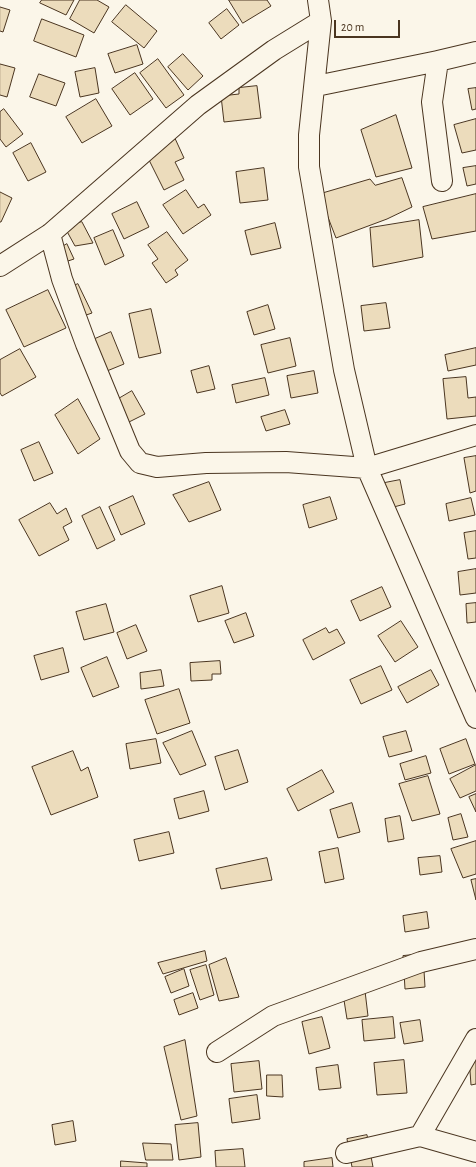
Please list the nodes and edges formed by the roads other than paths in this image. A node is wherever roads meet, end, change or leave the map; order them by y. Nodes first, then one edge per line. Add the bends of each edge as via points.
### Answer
1 (318, 0) edge
2 (321, 21) junction
3 (476, 52) edge
4 (438, 61) junction
5 (316, 86) junction
6 (442, 181) dead end
7 (50, 234) junction
8 (0, 266) edge
9 (476, 435) edge
10 (367, 468) junction
11 (476, 718) edge
12 (476, 948) edge
13 (476, 1038) edge
14 (217, 1052) dead end
15 (420, 1136) junction
16 (476, 1152) edge
17 (346, 1153) dead end

1 - 2 street
2 - 5 street
2 - 7 street via 274,50 198,105
3 - 4 street
4 - 5 street
4 - 6 street via 432,102
5 - 10 street via 309,167 344,370
7 - 8 street
7 - 10 street via 62,279 86,344 130,451 140,463 157,467 206,463 286,462
9 - 10 street
10 - 11 street
12 - 14 street via 421,962 273,1016
13 - 15 street
15 - 16 street
15 - 17 street

